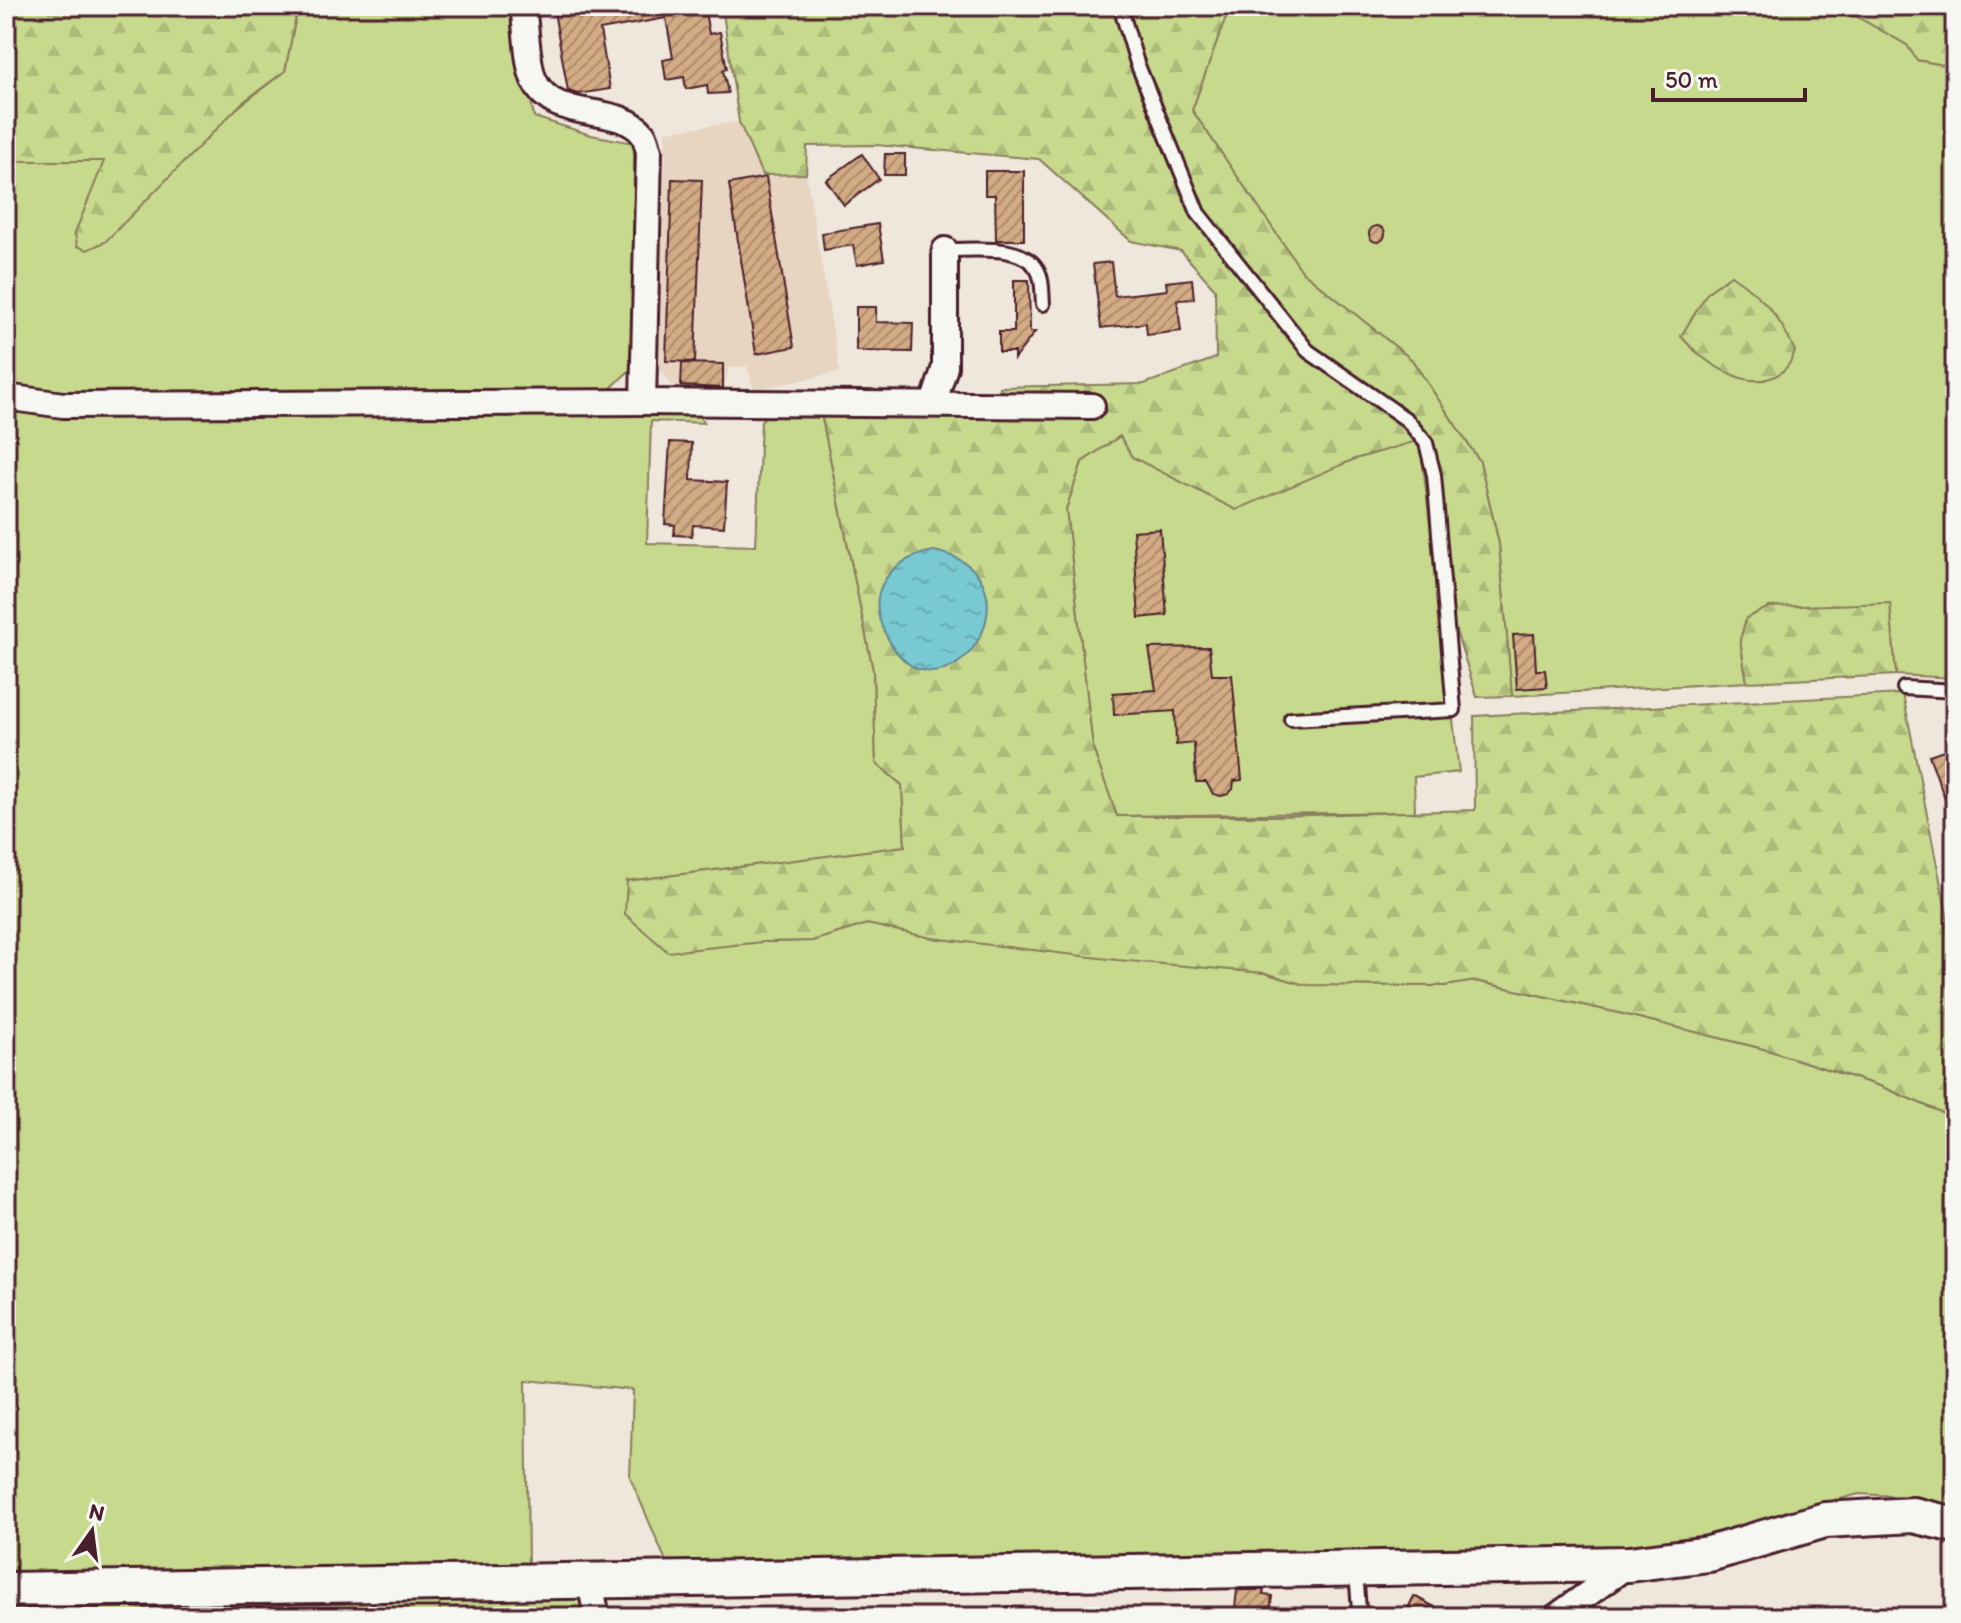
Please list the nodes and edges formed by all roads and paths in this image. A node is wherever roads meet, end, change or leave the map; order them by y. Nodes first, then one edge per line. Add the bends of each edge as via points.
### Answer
1 (523, 6) edge
2 (1120, 6) edge
3 (945, 250) joint
4 (1043, 304) dead end
5 (6, 397) edge
6 (643, 402) junction
7 (933, 404) junction
8 (1092, 406) dead end
9 (1904, 688) dead end
10 (1955, 691) edge
11 (1291, 719) dead end
12 (1955, 1525) edge
13 (1629, 1564) junction
14 (1355, 1569) junction
15 (590, 1582) junction
16 (6, 1590) edge
17 (597, 1617) edge
18 (1357, 1617) edge
19 (1556, 1617) edge

1 - 6 street via 533,80 547,99 630,123 644,135 649,151
2 - 11 lane via 1137,63 1198,213 1308,351 1407,420 1426,443 1434,475 1454,710
3 - 4 lane via 1004,251 1024,257 1041,277
3 - 7 street via 945,367
5 - 6 street via 63,405
6 - 7 street
7 - 8 street
9 - 10 lane
12 - 13 main road via 1913,1515 1825,1520 1709,1554
13 - 14 main road
13 - 19 street
14 - 15 main road
14 - 18 lane
15 - 16 main road
15 - 17 street

